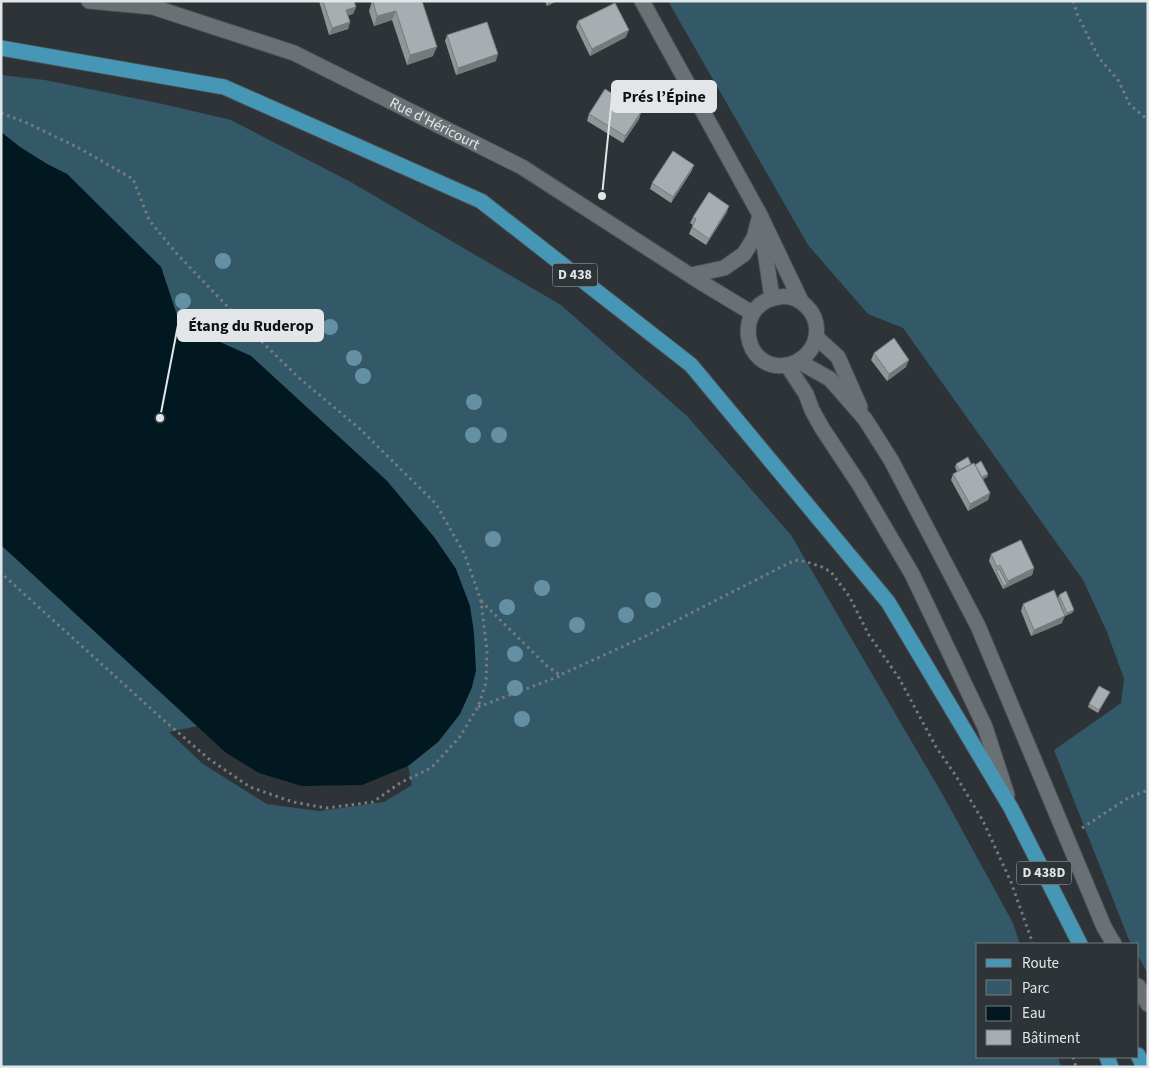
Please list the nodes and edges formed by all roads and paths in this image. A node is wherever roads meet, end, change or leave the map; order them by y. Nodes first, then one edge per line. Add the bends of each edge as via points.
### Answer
1 (89, 1) edge
2 (642, 1) edge
3 (1073, 1) edge
4 (1, 48) edge
5 (1, 113) edge
6 (1148, 120) edge
7 (760, 215) junction
8 (691, 275) junction
9 (772, 298) junction
10 (801, 301) junction
11 (752, 314) junction
12 (816, 337) junction
13 (792, 363) junction
14 (865, 420) junction
15 (1, 573) edge
16 (481, 601) junction
17 (560, 676) junction
18 (478, 707) junction
19 (1148, 790) edge
20 (1011, 808) junction
21 (1067, 838) junction
22 (1078, 942) edge
23 (1033, 943) edge
24 (1113, 943) edge
25 (1139, 988) edge
26 (1148, 1004) edge

1 - 8 street, Rue d'Héricourt via 153,7 294,53 522,167
2 - 7 street
3 - 6 path via 1099,58 1118,80 1130,105
4 - 20 main road, D 438 via 224,87 481,201 691,365 888,602
5 - 16 path via 79,148 133,179 149,220 177,254 298,377 360,429 436,504 465,555
7 - 8 street via 754,238 744,254 724,268
7 - 9 street
7 - 10 street
8 - 11 street, Rue d'Héricourt
9 - 10 street via 792,297
9 - 11 street via 760,304
10 - 12 street via 814,317
11 - 13 street via 747,335 756,355 776,365
12 - 13 street via 807,355
12 - 14 street via 838,357
13 - 14 street via 830,379
13 - 20 street via 822,428 912,574 985,727
14 - 21 street via 892,460 978,626
15 - 18 path via 209,759 250,787 293,802 326,808 373,802 400,783 431,768 460,738
16 - 17 path
16 - 18 path via 486,682
17 - 18 path
17 - 23 path via 795,560 822,566 831,572 849,596 869,635 899,678 936,747 983,821 1011,882
19 - 21 path via 1128,798
20 - 22 main road, D 438D
21 - 24 street
25 - 26 street

